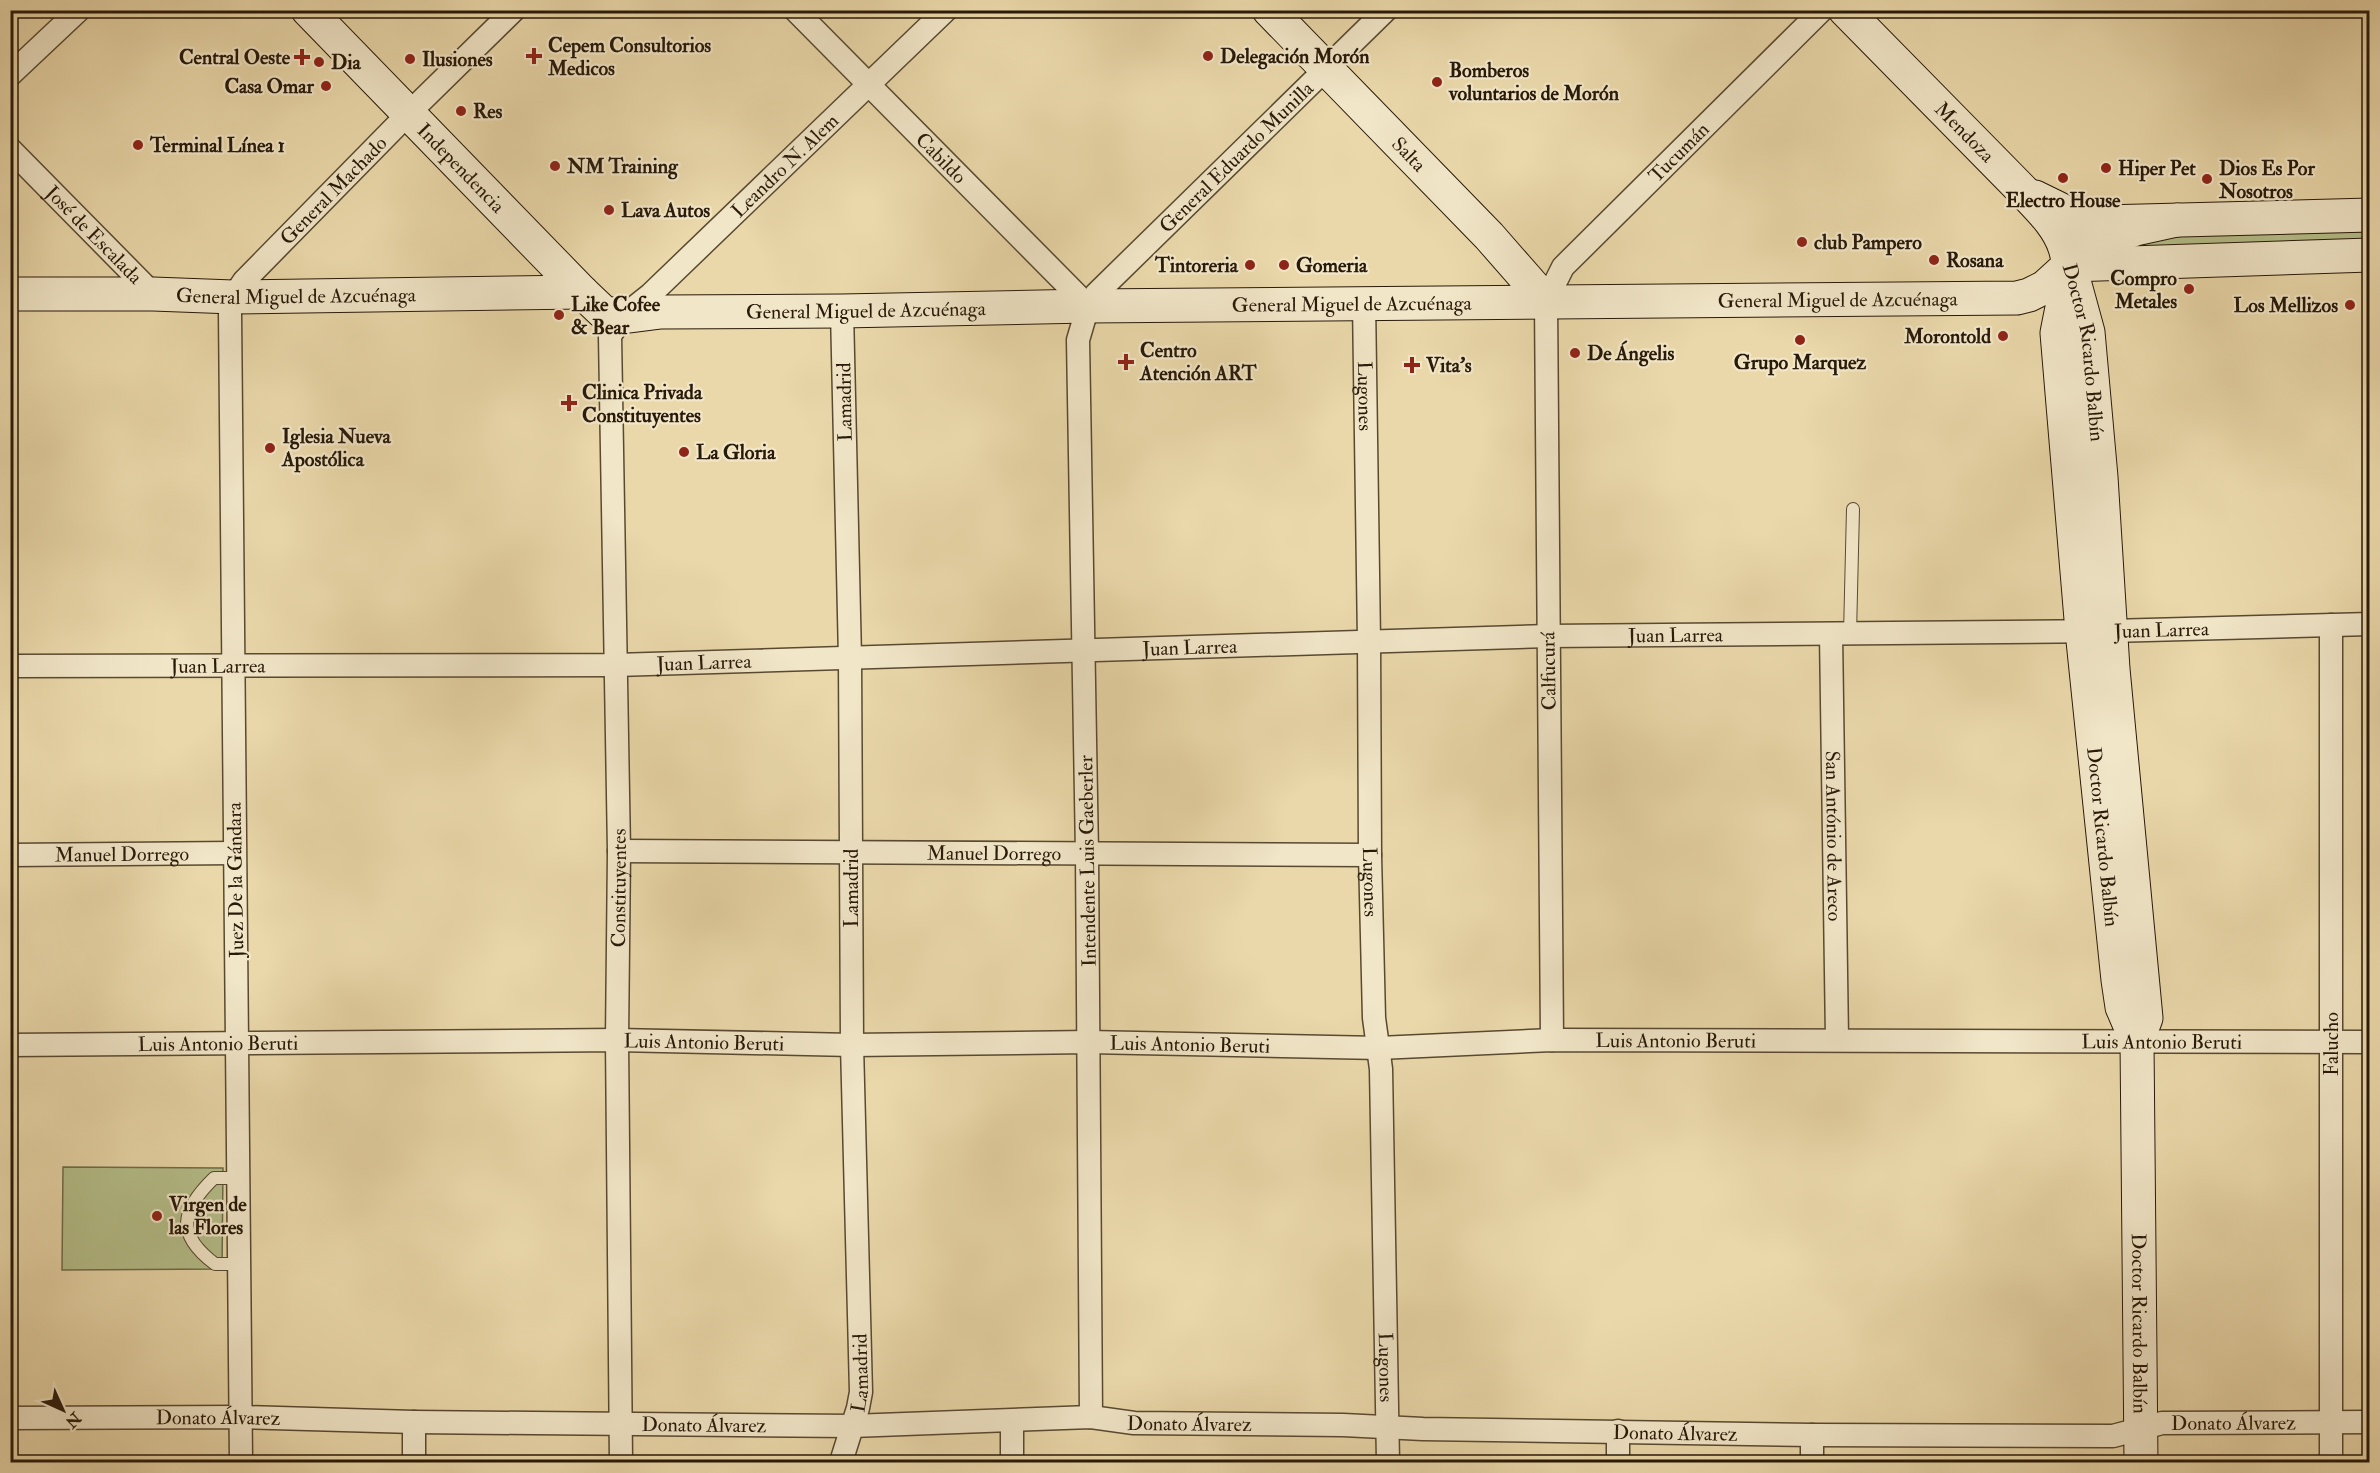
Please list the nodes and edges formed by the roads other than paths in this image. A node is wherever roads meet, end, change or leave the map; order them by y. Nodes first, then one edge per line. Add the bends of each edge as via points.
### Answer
1 (79, 10) edge
2 (308, 10) edge
3 (513, 10) edge
4 (795, 10) edge
5 (946, 10) edge
6 (1269, 10) edge
7 (1386, 10) edge
8 (1822, 10) edge
9 (1845, 10) edge
10 (1327, 68) junction
11 (10, 75) edge
12 (869, 85) junction
13 (408, 113) junction
14 (10, 149) edge
15 (2025, 193) junction
16 (2370, 215) edge
17 (2177, 220) junction
18 (2370, 255) edge
19 (2070, 265) junction
20 (582, 292) junction
21 (10, 294) edge
22 (153, 294) junction
23 (233, 297) junction
24 (1546, 301) junction
25 (1364, 302) junction
26 (1088, 306) junction
27 (842, 311) junction
28 (622, 317) junction
29 (1853, 509) dead end
30 (2370, 624) edge
31 (2331, 625) junction
32 (2096, 631) junction
33 (1841, 634) junction
34 (1548, 636) junction
35 (1370, 641) junction
36 (1084, 651) junction
37 (850, 658) junction
38 (616, 664) junction
39 (233, 665) junction
40 (10, 666) edge
41 (619, 852) junction
42 (851, 852) junction
43 (234, 853) junction
44 (1087, 854) junction
45 (10, 855) edge
46 (1370, 855) junction
47 (617, 1040) junction
48 (1552, 1040) junction
49 (1837, 1040) junction
50 (1088, 1042) junction
51 (2138, 1042) junction
52 (2331, 1042) junction
53 (2370, 1042) edge
54 (238, 1043) junction
55 (852, 1045) junction
56 (10, 1046) edge
57 (1379, 1048) junction
58 (239, 1178) junction
59 (240, 1264) junction
60 (1091, 1417) junction
61 (10, 1418) edge
62 (241, 1418) junction
63 (1012, 1421) junction
64 (414, 1422) junction
65 (2331, 1422) junction
66 (2370, 1422) edge
67 (621, 1423) junction
68 (852, 1426) junction
69 (1388, 1428) junction
70 (2142, 1428) junction
71 (1618, 1431) junction
72 (1812, 1435) junction
73 (241, 1462) edge
74 (414, 1462) edge
75 (621, 1462) edge
76 (841, 1462) edge
77 (1012, 1462) edge
78 (1388, 1462) edge
79 (1618, 1462) edge
80 (1812, 1462) edge
81 (2141, 1462) edge
82 (2331, 1462) edge

1 - 11 street
2 - 13 street, Independencia
3 - 13 street, General Machado
4 - 12 street, Cabildo
5 - 12 street, Leandro N. Alem
6 - 10 street, Salta
7 - 10 street, General Eduardo Munilla
8 - 24 street, Tucumán via 1563,267
9 - 15 street, Mendoza
10 - 24 street, Salta
10 - 26 street, General Eduardo Munilla
12 - 26 street, Cabildo
12 - 28 street, Leandro N. Alem via 651,294
13 - 20 street, Independencia
13 - 23 street, General Machado via 244,281
14 - 22 street, José de Escalada
15 - 17 street via 2082,220
15 - 19 street, Mendoza via 2062,238
16 - 17 street
17 - 19 street, General Miguel de Azcuénaga via 2110,236 2091,245
18 - 19 street
19 - 24 street, General Miguel de Azcuénaga via 2045,286 2017,298
19 - 32 street, Doctor Ricardo Balbín via 2088,332 2101,477
20 - 23 street, General Miguel de Azcuénaga
20 - 28 street, Independencia via 603,312
21 - 22 street, General Miguel de Azcuénaga
22 - 23 street, General Miguel de Azcuénaga
23 - 39 street, Juez De la Gándara
24 - 25 street, General Miguel de Azcuénaga
24 - 34 street, Calfucurá
25 - 26 street, General Miguel de Azcuénaga
25 - 35 street, Lugones
26 - 27 street, General Miguel de Azcuénaga
26 - 36 street, Intendente Luis Gaeberler via 1078,340
27 - 28 street, General Miguel de Azcuénaga via 661,312
27 - 37 street, Lamadrid
28 - 38 street, Constituyentes via 610,336
29 - 33 lane
30 - 31 street, Juan Larrea
31 - 32 street, Juan Larrea
31 - 52 street, Falucho
32 - 33 street, Juan Larrea
32 - 51 street, Doctor Ricardo Balbín via 2146,1018
33 - 34 street, Juan Larrea
33 - 49 street, San António de Areco
34 - 35 street, Juan Larrea
34 - 48 street, Calfucurá
35 - 36 street, Juan Larrea
35 - 46 street, Lugones
36 - 37 street, Juan Larrea
36 - 44 street, Intendente Luis Gaeberler
37 - 38 street, Juan Larrea
37 - 42 street, Lamadrid
38 - 39 street, Juan Larrea
38 - 41 street, Constituyentes
39 - 40 street, Juan Larrea
39 - 43 street, Juez De la Gándara
41 - 42 street, Manuel Dorrego
41 - 47 street, Constituyentes
42 - 44 street, Manuel Dorrego
42 - 55 street, Lamadrid
43 - 45 street, Manuel Dorrego
43 - 54 street, Juez De la Gándara
44 - 46 street, Manuel Dorrego
44 - 50 street, Intendente Luis Gaeberler
46 - 57 street, Lugones via 1374,1018
47 - 54 street, Luis Antonio Beruti
47 - 55 street, Luis Antonio Beruti
47 - 67 street, Constituyentes
48 - 49 street, Luis Antonio Beruti
48 - 57 street, Luis Antonio Beruti
49 - 51 street, Luis Antonio Beruti
50 - 55 street, Luis Antonio Beruti
50 - 57 street, Luis Antonio Beruti
50 - 60 street, Intendente Luis Gaeberler
51 - 52 street, Luis Antonio Beruti
51 - 70 street, Doctor Ricardo Balbín
52 - 53 street, Luis Antonio Beruti
52 - 65 street, Falucho
54 - 56 street, Luis Antonio Beruti
54 - 58 street, Juez De la Gándara
55 - 68 street, Lamadrid via 861,1392
57 - 69 street, Lugones
58 - 59 street, Juez De la Gándara
58 - 59 lane via 214,1179 195,1198 188,1218 189,1237 208,1259 214,1264
59 - 62 street, Juez De la Gándara
60 - 63 street, Donato Álvarez
60 - 69 street, Donato Álvarez via 1134,1423
61 - 62 street, Donato Álvarez
62 - 64 street, Donato Álvarez
62 - 73 street, Juez De la Gándara
63 - 68 street, Donato Álvarez
63 - 77 street
64 - 67 street, Donato Álvarez
64 - 74 street
65 - 66 street, Donato Álvarez
65 - 70 street, Donato Álvarez via 2162,1423
65 - 82 street, Falucho
67 - 68 street, Donato Álvarez
67 - 75 street, Constituyentes
68 - 76 street, Lamadrid
69 - 71 street, Donato Álvarez
69 - 78 street, Lugones
70 - 72 street, Donato Álvarez via 2113,1436
70 - 81 street, Doctor Ricardo Balbín
71 - 72 street, Donato Álvarez
71 - 79 street
72 - 80 street

